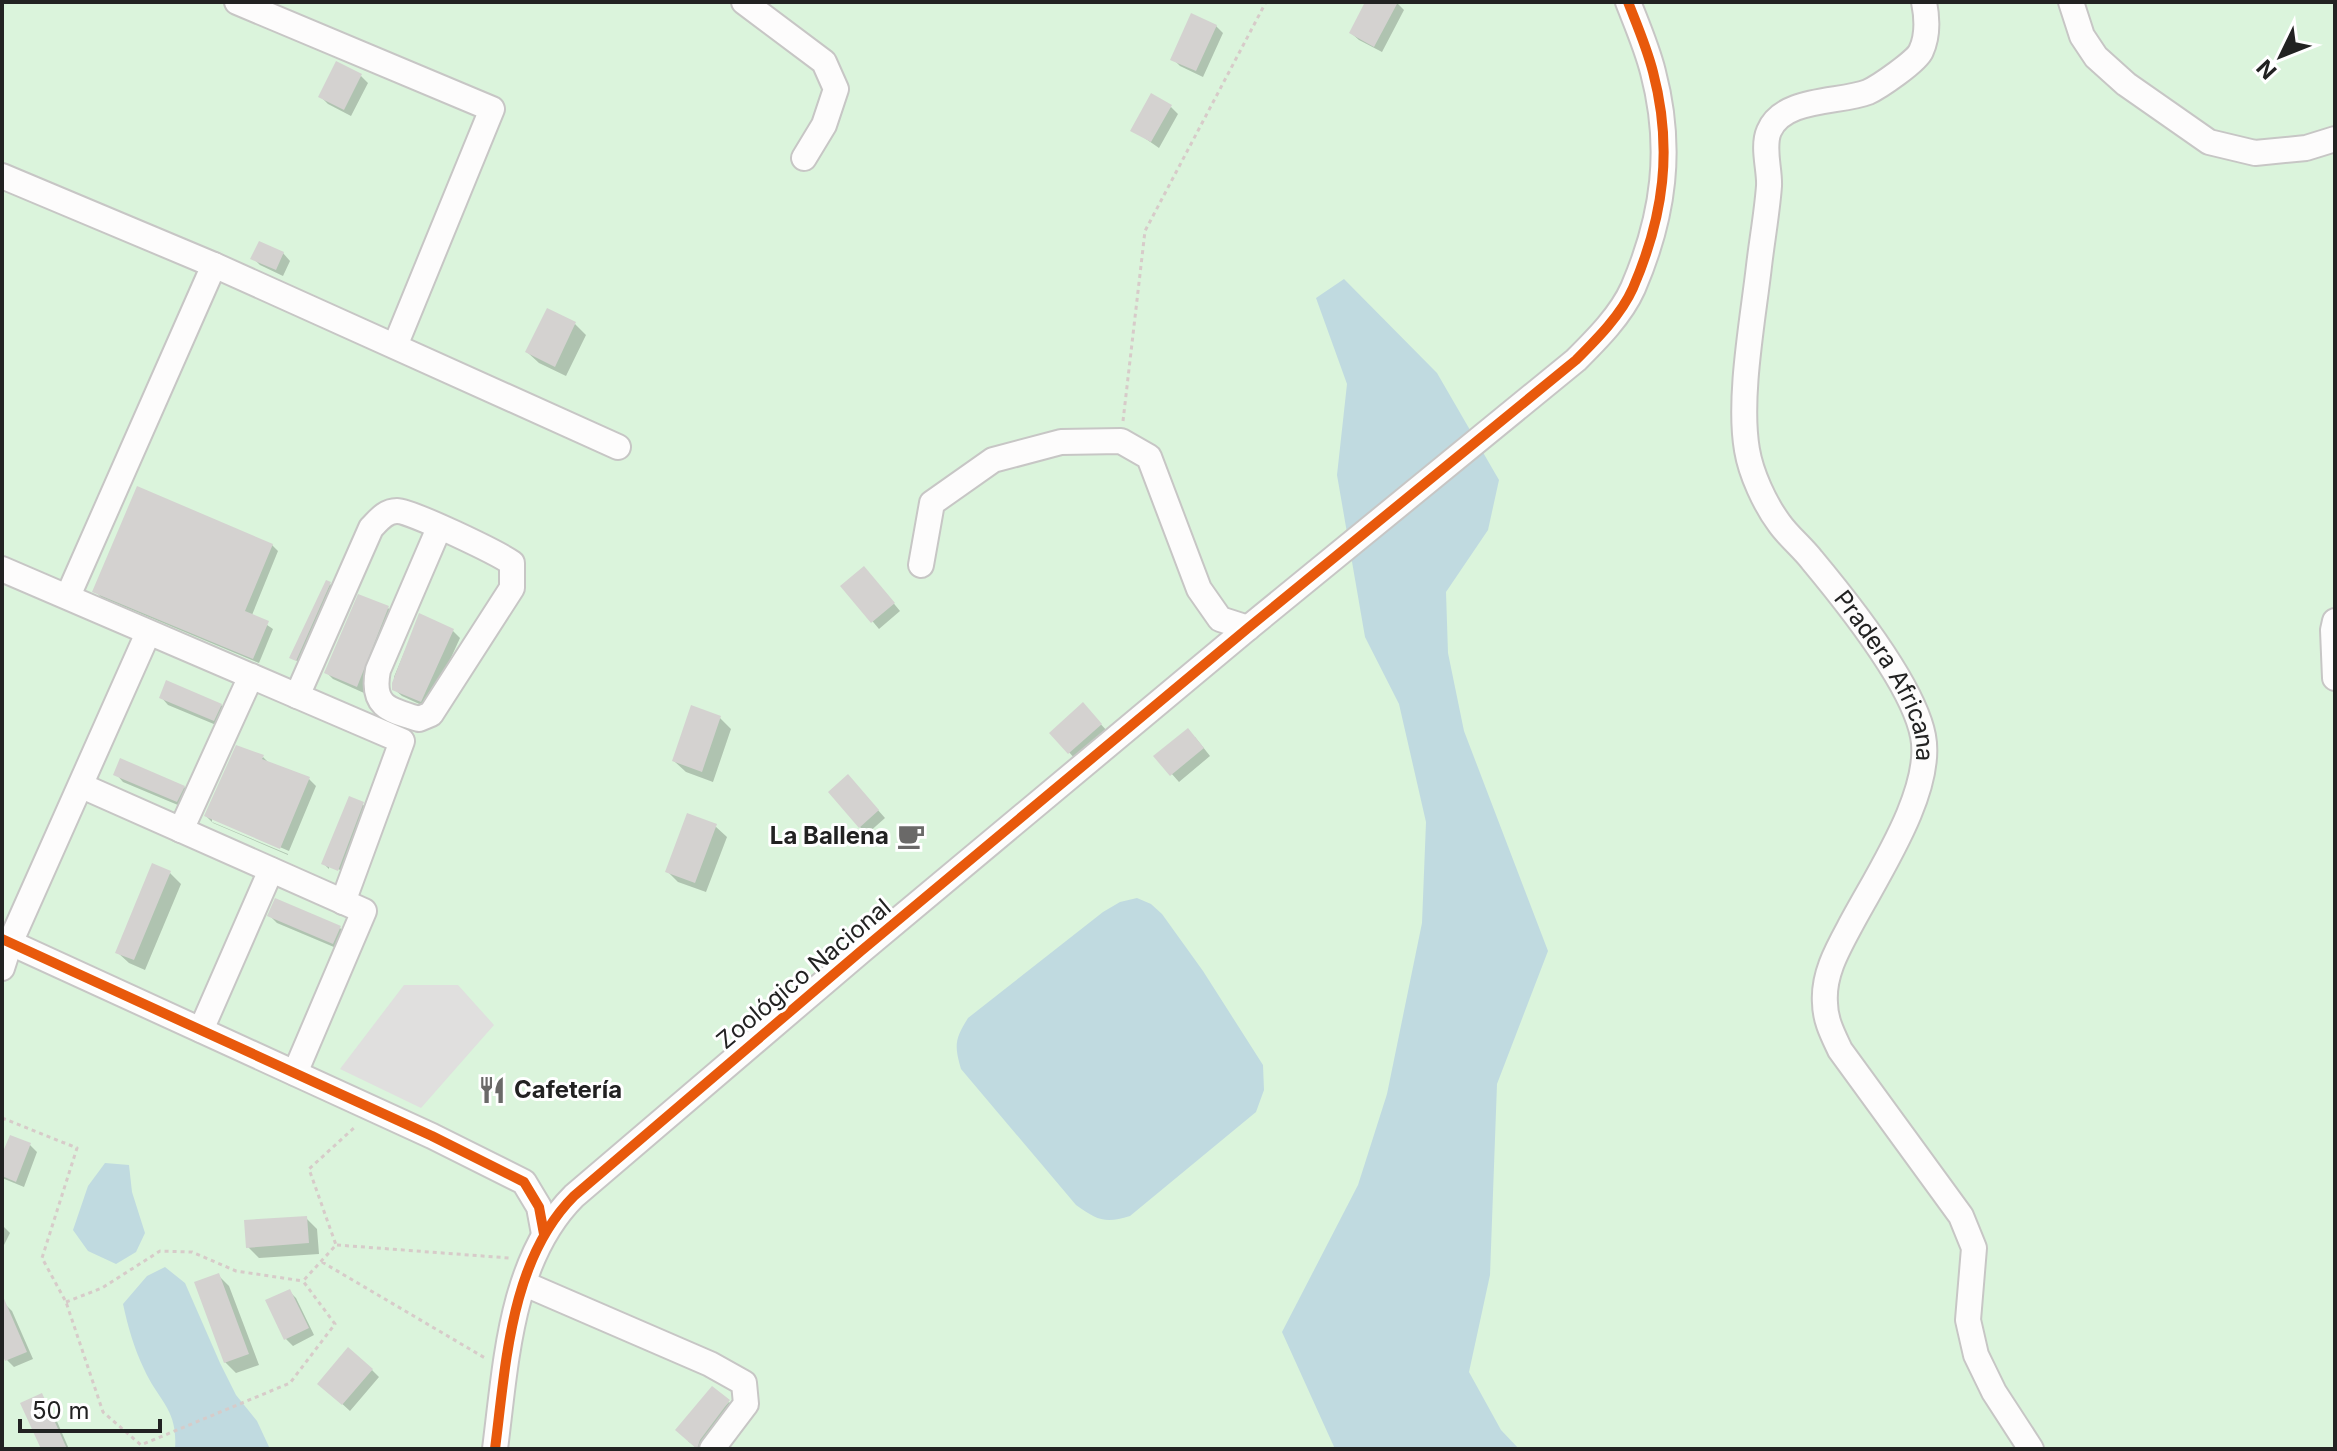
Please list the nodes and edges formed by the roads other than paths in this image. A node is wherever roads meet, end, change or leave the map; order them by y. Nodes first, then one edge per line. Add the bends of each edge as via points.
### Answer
1 (237, 2) edge
2 (744, 2) edge
3 (1628, 2) edge
4 (1924, 2) edge
5 (2071, 2) edge
6 (2335, 139) edge
7 (804, 158) dead end
8 (2, 176) edge
9 (214, 265) junction
10 (395, 346) junction
11 (618, 447) dead end
12 (439, 528) junction
13 (921, 565) dead end
14 (2, 569) edge
15 (68, 596) junction
16 (2335, 621) edge
17 (1248, 628) junction
18 (148, 633) junction
19 (251, 676) junction
20 (2335, 678) edge
21 (297, 696) junction
22 (82, 786) junction
23 (181, 830) junction
24 (271, 870) junction
25 (343, 902) junction
26 (6, 941) edge
27 (2, 968) edge
28 (201, 1030) junction
29 (295, 1073) junction
30 (593, 1181) junction
31 (524, 1182) junction
32 (544, 1234) junction
33 (525, 1284) junction
34 (495, 1449) edge
35 (712, 1449) edge
36 (2031, 1449) edge

1 - 10 street via 492,109
2 - 7 street via 824,62 836,89 824,125
3 - 17 street, Zoológico Nacional via 1653,70 1665,166 1655,220 1632,290 1603,333 1576,360
4 - 36 street, Pradera Africana via 1921,52 1899,71 1869,92 1782,114 1768,131 1769,185 1744,413 1747,452 1779,523 1862,626 1918,716 1924,769 1915,802 1833,958 1825,1003 1828,1025 1840,1050 1961,1216 1974,1248 1968,1320 1976,1355
5 - 6 street via 2082,36 2096,57 2209,142 2255,153
8 - 9 street
9 - 10 street
9 - 15 street
10 - 11 street
12 - 12 street via 496,552 512,563 514,575 512,588 439,702 419,719 387,706 375,687
12 - 21 street via 397,511 371,528
13 - 17 street via 932,503 993,460 1061,442 1121,441 1149,457 1199,589 1220,619
14 - 15 street
15 - 18 street
16 - 20 street
17 - 30 street, Zoológico Nacional
18 - 19 street
18 - 22 street
19 - 21 street
19 - 23 street
21 - 25 street via 402,741
22 - 23 street
22 - 26 street
23 - 24 street
24 - 25 street
24 - 28 street
25 - 29 street via 364,911
26 - 27 street
26 - 28 street
28 - 29 street
29 - 31 street
30 - 31 street via 562,1191
30 - 32 street, Zoológico Nacional via 563,1207
31 - 32 street via 539,1207
32 - 33 street, Zoológico Nacional
33 - 34 street, Zoológico Nacional via 505,1370
33 - 35 street via 744,1383 746,1404

